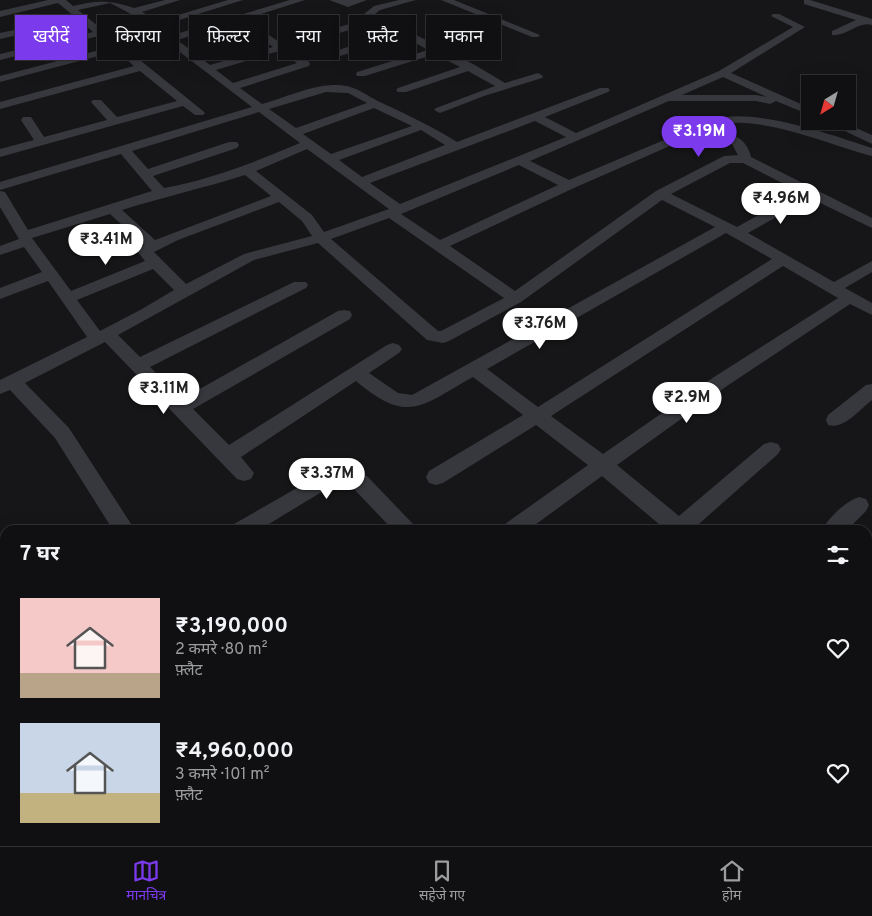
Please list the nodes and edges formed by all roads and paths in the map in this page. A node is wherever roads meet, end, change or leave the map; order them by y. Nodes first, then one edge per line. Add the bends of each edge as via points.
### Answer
1 (60, 0) edge
2 (112, 0) edge
3 (175, 0) edge
4 (238, 0) edge
5 (300, 0) edge
6 (334, 0) edge
7 (362, 0) edge
8 (412, 0) edge
9 (446, 0) edge
10 (285, 2) edge
11 (802, 4) edge
12 (70, 9) junction
13 (872, 9) edge
14 (135, 11) junction
15 (0, 14) edge
16 (78, 15) edge
17 (141, 15) edge
18 (246, 15) edge
19 (372, 15) edge
20 (853, 16) junction
21 (179, 19) edge
22 (868, 21) edge
23 (87, 22) edge
24 (97, 30) edge
25 (15, 33) edge
26 (834, 33) dead end
27 (97, 34) edge
28 (535, 35) dead end
29 (0, 36) edge
30 (179, 45) edge
31 (278, 48) edge
32 (97, 50) edge
33 (189, 51) edge
34 (186, 52) junction
35 (426, 53) edge
36 (0, 57) edge
37 (133, 60) edge
38 (300, 60) edge
39 (457, 60) edge
40 (471, 67) junction
41 (142, 68) junction
42 (209, 69) junction
43 (361, 74) dead end
44 (538, 76) dead end
45 (717, 76) junction
46 (0, 79) edge
47 (232, 87) junction
48 (505, 87) junction
49 (402, 90) dead end
50 (604, 90) dead end
51 (740, 98) junction
52 (664, 99) junction
53 (97, 102) dead end
54 (185, 102) junction
55 (376, 104) junction
56 (0, 106) edge
57 (801, 108) edge
58 (801, 109) edge
59 (262, 110) junction
60 (440, 110) dead end
61 (199, 113) dead end
62 (537, 116) junction
63 (27, 120) dead end
64 (115, 122) junction
65 (762, 122) junction
66 (422, 126) junction
67 (704, 127) junction
68 (850, 130) edge
69 (294, 133) junction
70 (575, 137) junction
71 (872, 140) edge
72 (41, 142) junction
73 (308, 144) junction
74 (233, 145) dead end
75 (455, 146) junction
76 (124, 149) junction
77 (872, 152) edge
78 (0, 153) edge
79 (329, 159) junction
80 (745, 159) junction
81 (519, 160) junction
82 (247, 170) junction
83 (145, 174) junction
84 (360, 182) junction
85 (569, 185) junction
86 (0, 186) edge
87 (811, 192) junction
88 (161, 193) junction
89 (661, 194) junction
90 (0, 195) edge
91 (281, 197) junction
92 (112, 208) junction
93 (4, 209) edge
94 (395, 211) junction
95 (872, 224) edge
96 (731, 230) junction
97 (321, 238) junction
98 (25, 239) junction
99 (153, 246) junction
100 (439, 246) junction
101 (0, 251) edge
102 (784, 259) junction
103 (156, 262) junction
104 (872, 266) edge
105 (51, 274) junction
106 (300, 285) dead end
107 (834, 288) junction
108 (184, 290) junction
109 (0, 294) edge
110 (68, 298) junction
111 (514, 298) junction
112 (849, 298) junction
113 (872, 310) edge
114 (344, 315) dead end
115 (102, 337) junction
116 (393, 349) dead end
117 (138, 366) junction
118 (473, 368) junction
119 (357, 372) junction
120 (7, 385) edge
121 (872, 390) edge
122 (180, 408) junction
123 (537, 416) junction
124 (836, 420) dead end
125 (771, 449) dead end
126 (227, 456) junction
127 (603, 466) junction
128 (244, 473) dead end
129 (436, 477) dead end
130 (859, 505) dead end
131 (121, 525) edge
132 (250, 525) edge
133 (401, 525) edge
134 (519, 525) edge
135 (674, 525) edge
136 (684, 525) edge
137 (839, 525) edge

1 - 12 street
1 - 15 street
2 - 12 street
2 - 14 street
3 - 14 street
4 - 21 street
5 - 10 street
6 - 7 street via 348,4
8 - 19 street via 368,12
9 - 28 street
10 - 18 street
11 - 20 street
11 - 45 street via 776,16 800,27
12 - 16 street
13 - 20 street
14 - 17 street
20 - 22 street
22 - 26 street
23 - 24 street
25 - 29 street
27 - 36 street
30 - 34 street
31 - 42 street
32 - 46 street
33 - 34 street
34 - 42 street
35 - 43 street
37 - 41 street
38 - 47 street via 305,64
39 - 40 street
40 - 48 street
40 - 49 street
41 - 54 street
41 - 56 street
42 - 47 street
44 - 48 street
45 - 51 street
45 - 52 street
45 - 57 street
47 - 59 street
48 - 60 street
50 - 62 street
51 - 52 street
51 - 58 street via 756,98
51 - 65 street
52 - 70 street
53 - 64 street
54 - 61 street
54 - 64 street
55 - 59 street via 345,88 325,90
55 - 66 street
55 - 69 street
59 - 69 street
59 - 76 street
62 - 70 street
62 - 75 street
63 - 72 street
64 - 72 street
65 - 67 street via 726,120 710,122
65 - 77 street via 809,131
66 - 75 street
66 - 79 street
67 - 80 street via 739,142
67 - 85 street
68 - 71 street
69 - 73 street
70 - 81 street
72 - 78 street
73 - 79 street
73 - 82 street
74 - 83 street
75 - 84 street
76 - 83 street
76 - 86 street
79 - 84 street
80 - 87 street
80 - 89 street via 728,159
81 - 85 street
81 - 94 street
82 - 88 street
82 - 91 street
83 - 88 street
84 - 94 street
85 - 100 street
87 - 95 street
87 - 96 street
88 - 92 street
89 - 96 street
89 - 111 street
90 - 93 street
91 - 97 street via 308,218
91 - 99 street
92 - 98 street
92 - 99 street
93 - 98 street
94 - 97 street
94 - 100 street
96 - 102 street
96 - 118 street
97 - 108 street via 249,257
97 - 111 street via 438,338
98 - 101 street
98 - 105 street
99 - 103 street via 144,251
100 - 111 street
102 - 107 street
102 - 123 street
103 - 108 street
103 - 110 street
104 - 107 street
105 - 109 street
105 - 110 street
106 - 117 street
107 - 112 street
108 - 115 street
110 - 115 street
112 - 113 street
112 - 127 street via 739,367
114 - 122 street
115 - 117 street
115 - 120 street
116 - 119 street
117 - 122 street
118 - 119 street via 416,401 408,402 394,400
118 - 123 street
119 - 126 street
120 - 131 street via 62,434
121 - 124 street
122 - 126 street
123 - 127 street
123 - 129 street
125 - 136 street
126 - 128 street
127 - 134 street
127 - 135 street
130 - 137 street
132 - 133 street via 337,473 360,482

